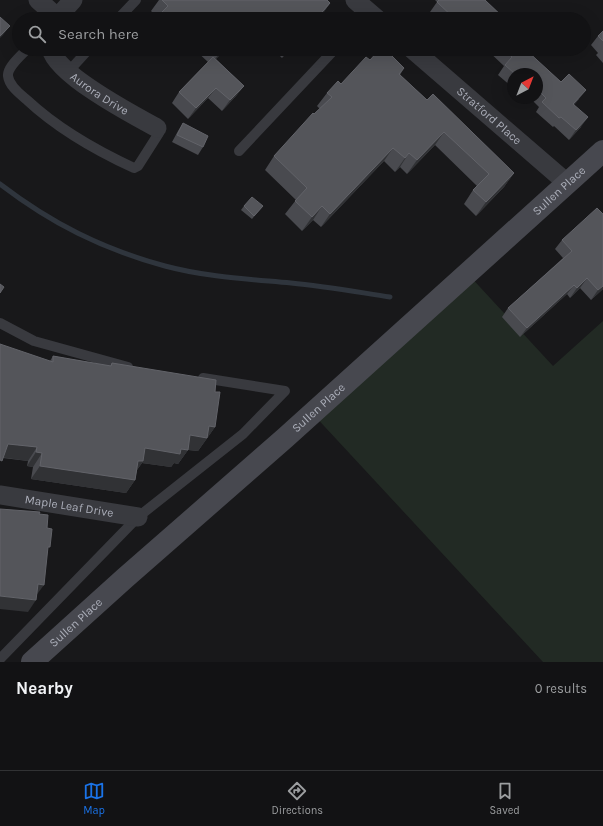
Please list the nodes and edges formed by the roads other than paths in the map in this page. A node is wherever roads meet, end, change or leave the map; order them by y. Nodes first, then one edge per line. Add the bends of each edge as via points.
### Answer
1 (38, 0) edge
2 (73, 0) edge
3 (136, 0) edge
4 (355, 0) edge
5 (50, 12) edge
6 (62, 12) edge
7 (125, 12) edge
8 (366, 12) edge
9 (21, 56) edge
10 (53, 56) edge
11 (83, 56) edge
12 (328, 56) edge
13 (420, 56) edge
14 (68, 72) junction
15 (157, 128) joint
16 (239, 151) dead end
17 (603, 151) edge
18 (567, 183) junction
19 (0, 323) edge
20 (138, 369) edge
21 (196, 377) edge
22 (0, 495) edge
23 (138, 517) junction
24 (0, 660) edge
25 (32, 662) edge

1 - 5 street
2 - 6 street
3 - 7 lane
4 - 8 street
9 - 15 lane via 9,70 9,80 37,110 86,144 134,168 138,166 159,133
10 - 14 street, Aurora Drive
11 - 14 lane
12 - 16 lane
13 - 18 street, Stratford Place
14 - 15 street, Aurora Drive via 105,98
17 - 18 street, Sullen Place
18 - 25 street, Sullen Place
19 - 20 lane via 34,341
21 - 23 lane via 285,391 243,434
22 - 23 street, Maple Leaf Drive
23 - 24 lane

